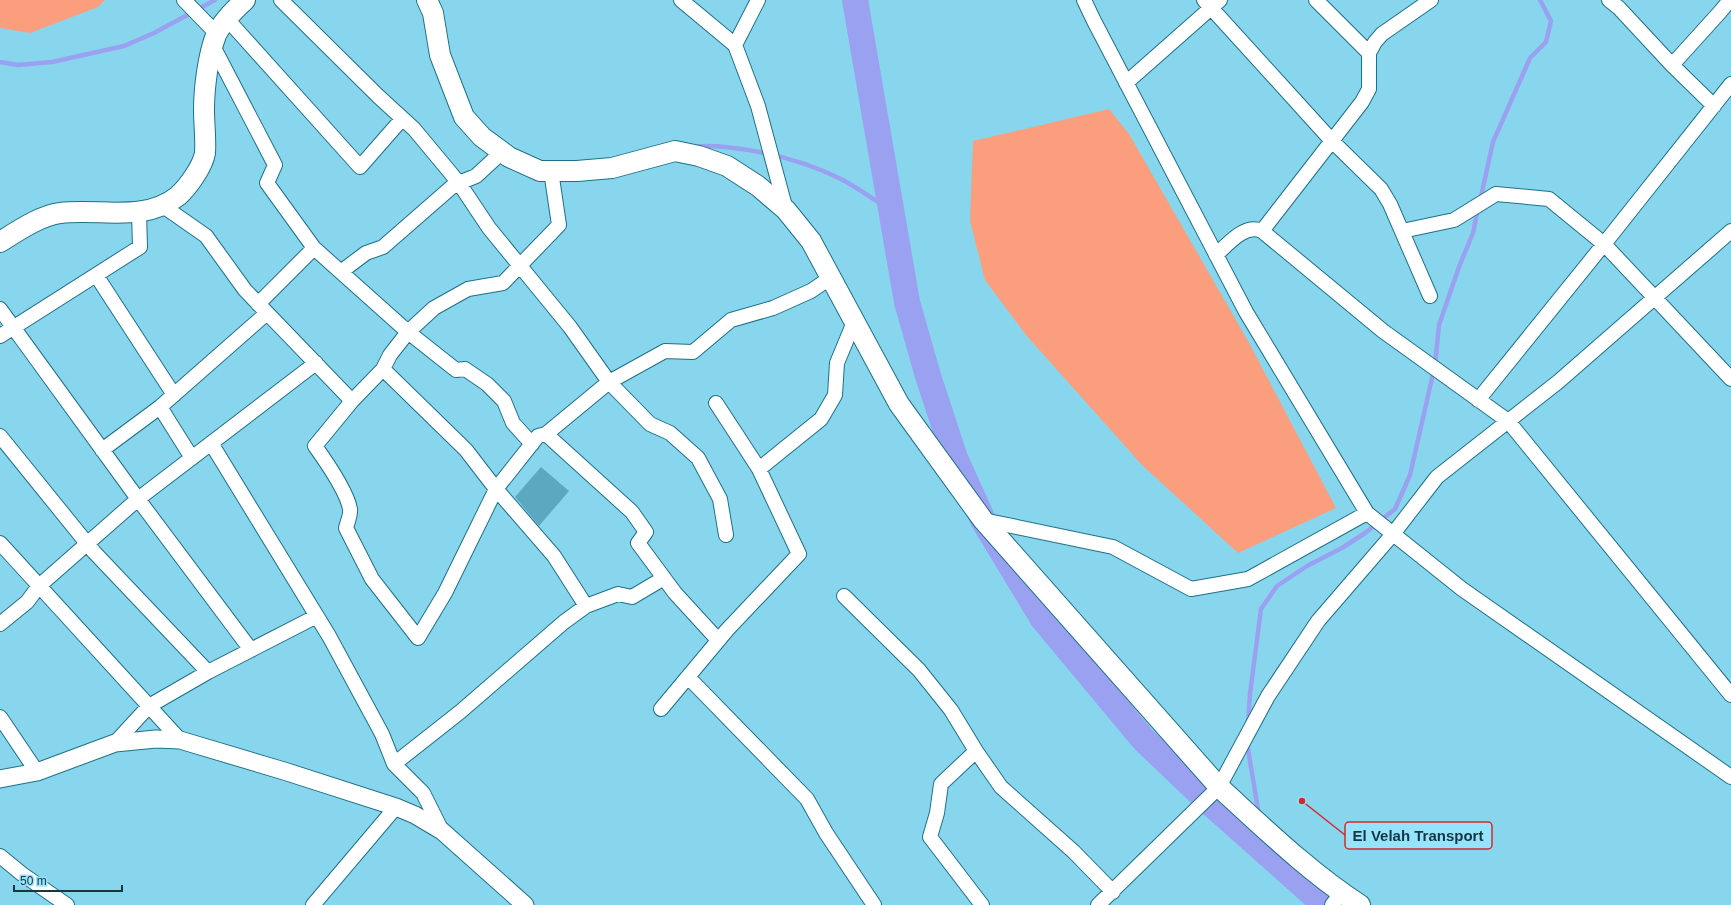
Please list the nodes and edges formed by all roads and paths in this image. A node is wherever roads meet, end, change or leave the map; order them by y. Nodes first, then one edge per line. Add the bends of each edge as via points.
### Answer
1 (184, 0) edge
2 (245, 0) edge
3 (281, 0) edge
4 (427, 0) edge
5 (681, 0) edge
6 (758, 0) edge
7 (1084, 0) edge
8 (1316, 0) edge
9 (1431, 0) edge
10 (1609, 0) edge
11 (1730, 0) edge
12 (1211, 3) edge
13 (219, 33) junction
14 (734, 45) junction
15 (1369, 53) junction
16 (1672, 66) junction
17 (1126, 83) junction
18 (1731, 84) edge
19 (1714, 106) junction
20 (402, 119) junction
21 (1332, 141) junction
22 (502, 152) junction
23 (551, 171) junction
24 (459, 183) junction
25 (163, 206) junction
26 (786, 210) junction
27 (139, 212) junction
28 (1262, 231) junction
29 (1402, 231) junction
30 (1731, 231) edge
31 (0, 242) edge
32 (1604, 244) junction
33 (314, 248) junction
34 (1216, 255) junction
35 (520, 266) junction
36 (342, 271) junction
37 (96, 275) junction
38 (830, 278) junction
39 (1430, 296) dead end
40 (1654, 297) junction
41 (263, 308) junction
42 (0, 309) edge
43 (854, 322) junction
44 (14, 328) junction
45 (408, 332) junction
46 (0, 336) edge
47 (316, 363) junction
48 (382, 369) junction
49 (1731, 379) edge
50 (609, 382) junction
51 (174, 395) junction
52 (1478, 400) junction
53 (352, 401) junction
54 (716, 402) dead end
55 (160, 407) junction
56 (1508, 421) junction
57 (546, 434) junction
58 (0, 436) edge
59 (211, 443) junction
60 (532, 444) junction
61 (102, 450) junction
62 (192, 458) junction
63 (760, 469) junction
64 (496, 489) junction
65 (138, 499) junction
66 (1367, 513) junction
67 (983, 520) junction
68 (1393, 534) junction
69 (726, 535) dead end
70 (0, 543) edge
71 (87, 543) junction
72 (664, 578) junction
73 (39, 586) junction
74 (844, 596) dead end
75 (586, 606) junction
76 (317, 616) junction
77 (0, 624) edge
78 (718, 640) junction
79 (251, 650) junction
80 (208, 672) junction
81 (688, 677) junction
82 (1731, 695) edge
83 (149, 706) junction
84 (661, 709) dead end
85 (0, 716) edge
86 (180, 740) junction
87 (115, 743) junction
88 (976, 751) junction
89 (394, 764) junction
90 (37, 772) junction
91 (1731, 777) edge
92 (0, 779) edge
93 (1219, 787) junction
94 (396, 807) junction
95 (442, 830) junction
96 (0, 856) edge
97 (1113, 892) junction
98 (1337, 899) edge
99 (67, 905) edge
100 (313, 905) edge
101 (525, 905) edge
102 (874, 905) edge
103 (982, 905) edge
104 (1098, 905) edge
105 (1360, 905) edge

1 - 13 street
2 - 13 main road via 233,10
3 - 20 street
4 - 22 main road via 433,13 440,55 464,117 482,137
5 - 14 street
6 - 14 street
7 - 17 street
8 - 15 street
9 - 15 street via 1382,34
10 - 16 street
11 - 16 street
12 - 17 street
12 - 21 street
13 - 20 street via 360,167
13 - 25 main road via 210,59 204,108 205,154 193,180
13 - 33 street via 275,165 267,183
14 - 26 street via 758,106
15 - 21 street via 1369,89
16 - 19 street
17 - 34 street
18 - 19 street
19 - 32 street
20 - 24 street
21 - 28 street
21 - 29 street via 1381,189
22 - 23 main road via 540,171
22 - 24 street via 476,176
23 - 26 main road via 612,168 675,151 728,166 758,186
23 - 35 street via 559,225
24 - 35 street via 489,228
24 - 36 street via 384,247 366,253
25 - 27 main road
25 - 41 street via 206,236 245,290
26 - 38 main road via 811,241
27 - 31 main road via 59,213 29,225
27 - 37 street via 140,247
28 - 34 street via 1257,228 1247,230
28 - 52 street via 1383,331
29 - 32 street via 1454,220 1496,194 1549,198
29 - 39 street
30 - 40 street
32 - 40 street
32 - 52 street
33 - 36 street
33 - 41 street
34 - 66 street via 1246,312
35 - 45 street via 504,283 468,289 434,308
35 - 50 street via 570,326
36 - 45 street
37 - 44 street
37 - 51 street
38 - 43 main road
38 - 50 street via 811,291 773,308 730,320 693,352 665,351
40 - 49 street
40 - 56 street via 1558,382
41 - 47 street
41 - 51 street
42 - 44 street
43 - 63 street via 837,363 835,395 821,419
43 - 67 main road via 899,404
44 - 46 street
44 - 61 street
45 - 48 street
45 - 60 street via 456,370 465,369 487,384 504,401 513,423
47 - 53 street
47 - 59 street
48 - 53 street
48 - 64 street via 466,450
50 - 57 street
50 - 69 street via 650,424 670,434 698,458 720,499
51 - 55 street
52 - 56 street
53 - 64 street via 315,446 342,490 350,510 346,528 372,579 418,638 445,592
54 - 63 street
55 - 61 street
55 - 62 street
56 - 68 street via 1436,477
56 - 82 street
57 - 60 street via 538,436
57 - 72 street via 632,512 646,532 638,543
58 - 71 street
59 - 62 street
59 - 76 street
60 - 64 street
61 - 65 street
62 - 65 street
63 - 78 street via 799,554
64 - 75 street via 554,556
65 - 71 street
65 - 79 street
66 - 67 street via 1248,578 1191,589 1113,547
66 - 68 street
67 - 93 main road
68 - 91 street via 1462,590
68 - 93 street via 1318,621 1268,696
70 - 73 street
71 - 73 street
71 - 80 street
72 - 75 street via 632,597 618,594
72 - 78 street
73 - 77 street via 27,602
73 - 83 street
74 - 88 street via 920,670 951,710
75 - 89 street
76 - 79 street
76 - 89 street via 382,734
78 - 81 street
79 - 80 street
80 - 83 street
81 - 84 street
81 - 102 street via 807,799 826,833
83 - 86 street
83 - 87 street
85 - 90 street
86 - 87 street via 156,739
86 - 94 street
87 - 90 street
88 - 97 street via 1001,787 1074,852
88 - 103 street via 941,784 930,837
89 - 95 street via 423,793
90 - 92 street
93 - 97 street
93 - 98 main road via 1317,874
94 - 95 street
94 - 100 street
95 - 101 street
96 - 99 street
97 - 104 street
98 - 105 main road

